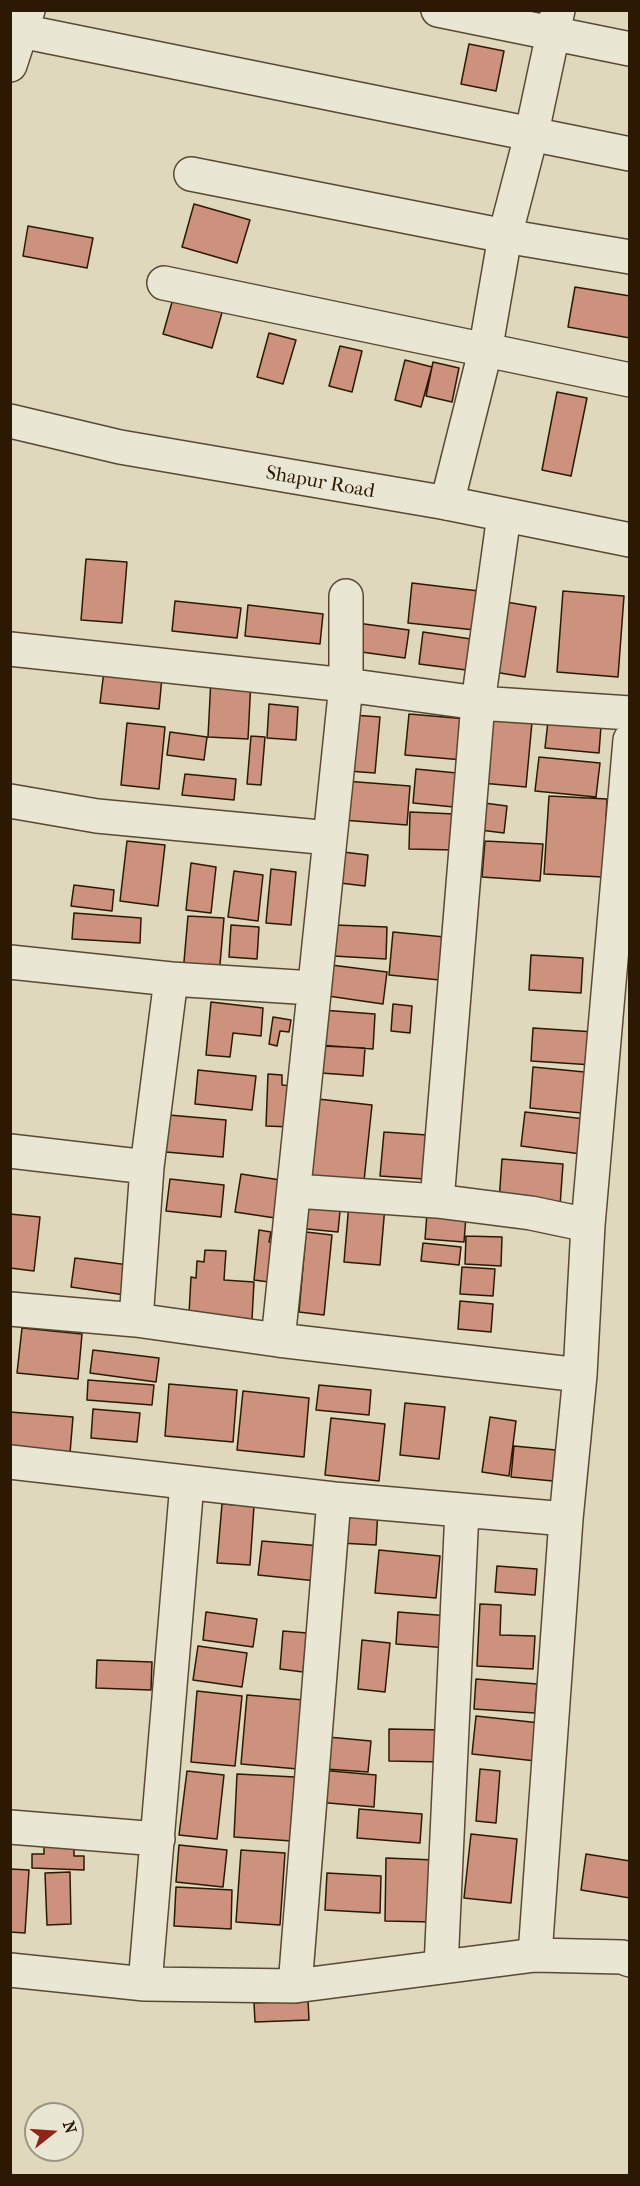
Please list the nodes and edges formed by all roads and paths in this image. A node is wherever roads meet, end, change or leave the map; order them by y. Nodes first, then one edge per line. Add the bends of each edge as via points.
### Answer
1 (438, 10) edge
2 (24, 21) edge
3 (556, 22) edge
4 (630, 49) edge
5 (10, 65) edge
6 (532, 132) junction
7 (630, 154) edge
8 (191, 174) dead end
9 (505, 237) junction
10 (630, 258) edge
11 (164, 284) dead end
12 (485, 352) junction
13 (630, 380) edge
14 (10, 421) edge
15 (447, 503) junction
16 (504, 515) junction
17 (630, 540) edge
18 (346, 596) dead end
19 (10, 649) edge
20 (346, 685) junction
21 (478, 704) junction
22 (630, 713) edge
23 (630, 740) edge
24 (10, 801) edge
25 (330, 838) junction
26 (10, 962) edge
27 (171, 979) junction
28 (313, 988) junction
29 (10, 1151) edge
30 (147, 1167) junction
31 (296, 1191) junction
32 (436, 1201) junction
33 (588, 1225) junction
34 (10, 1309) edge
35 (135, 1320) junction
36 (278, 1340) junction
37 (580, 1376) junction
38 (10, 1462) edge
39 (187, 1483) junction
40 (334, 1499) junction
41 (462, 1510) junction
42 (567, 1519) junction
43 (10, 1827) edge
44 (158, 1839) junction
45 (535, 1955) junction
46 (630, 1960) edge
47 (441, 1967) junction
48 (10, 1970) edge
49 (145, 1984) junction
50 (295, 1986) junction

1 - 3 street
2 - 5 street
2 - 6 street
3 - 4 street
3 - 6 street
6 - 7 street
6 - 9 street
8 - 9 street
9 - 10 street
9 - 12 street
11 - 12 street
12 - 13 street
12 - 15 street
14 - 15 street, Shapur Road via 120,447
15 - 16 street, Shapur Road
16 - 17 street, Shapur Road
16 - 21 street
18 - 20 street
19 - 20 street
20 - 21 street
20 - 25 street
21 - 22 street
21 - 32 street
23 - 33 street
24 - 25 street via 97,816
25 - 28 street
26 - 27 street
27 - 28 street
27 - 30 street
28 - 31 street
29 - 30 street
30 - 35 street
31 - 32 street
31 - 36 street
32 - 33 street
33 - 37 street
34 - 35 street
35 - 36 street
36 - 37 street
37 - 42 street
38 - 39 street
39 - 40 street
39 - 44 street
40 - 41 street
40 - 50 street
41 - 42 street
41 - 47 street
42 - 45 street
43 - 44 street
44 - 49 street
45 - 46 street
45 - 47 street
47 - 50 street
48 - 49 street
49 - 50 street

